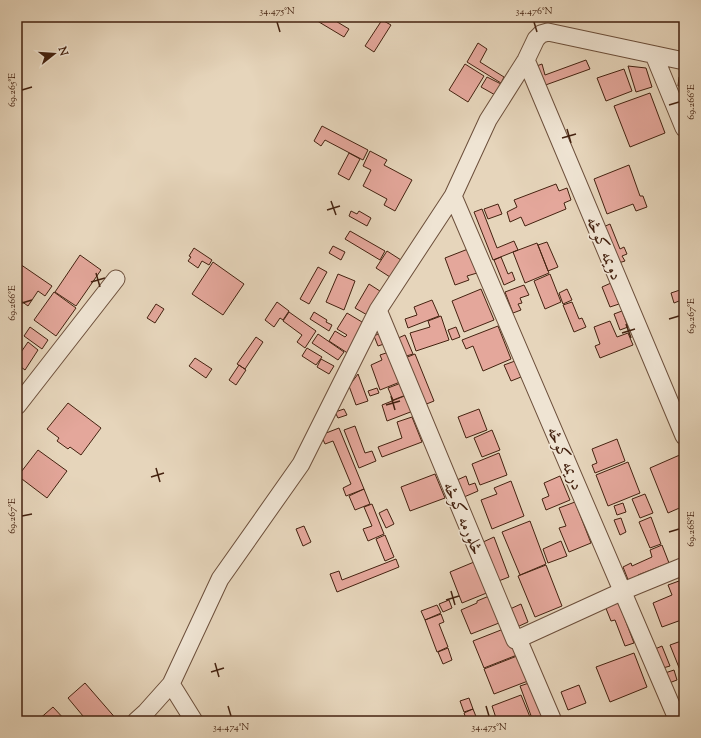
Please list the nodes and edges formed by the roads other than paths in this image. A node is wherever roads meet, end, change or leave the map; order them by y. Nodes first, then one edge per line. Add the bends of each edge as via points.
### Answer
1 (654, 55) junction
2 (526, 60) junction
3 (684, 61) edge
4 (684, 128) edge
5 (453, 196) junction
6 (116, 279) dead end
7 (378, 310) junction
8 (17, 406) edge
9 (684, 436) edge
10 (684, 566) edge
11 (623, 591) junction
12 (518, 639) junction
13 (171, 684) junction
14 (136, 721) edge
15 (194, 721) edge
16 (553, 721) edge
17 (678, 721) edge

1 - 2 street via 548,32 536,39
1 - 3 street
1 - 4 street
2 - 5 street via 488,120
2 - 9 street, دویمه کوڅه
5 - 7 street
5 - 11 street, دریمه کوڅه
6 - 8 street
7 - 12 street, څلورمه کوڅه via 515,640
7 - 13 street via 301,464 220,579
10 - 11 street
11 - 12 street
11 - 17 street, دریمه کوڅه
12 - 16 street, څلورمه کوڅه
13 - 14 street
13 - 15 street

